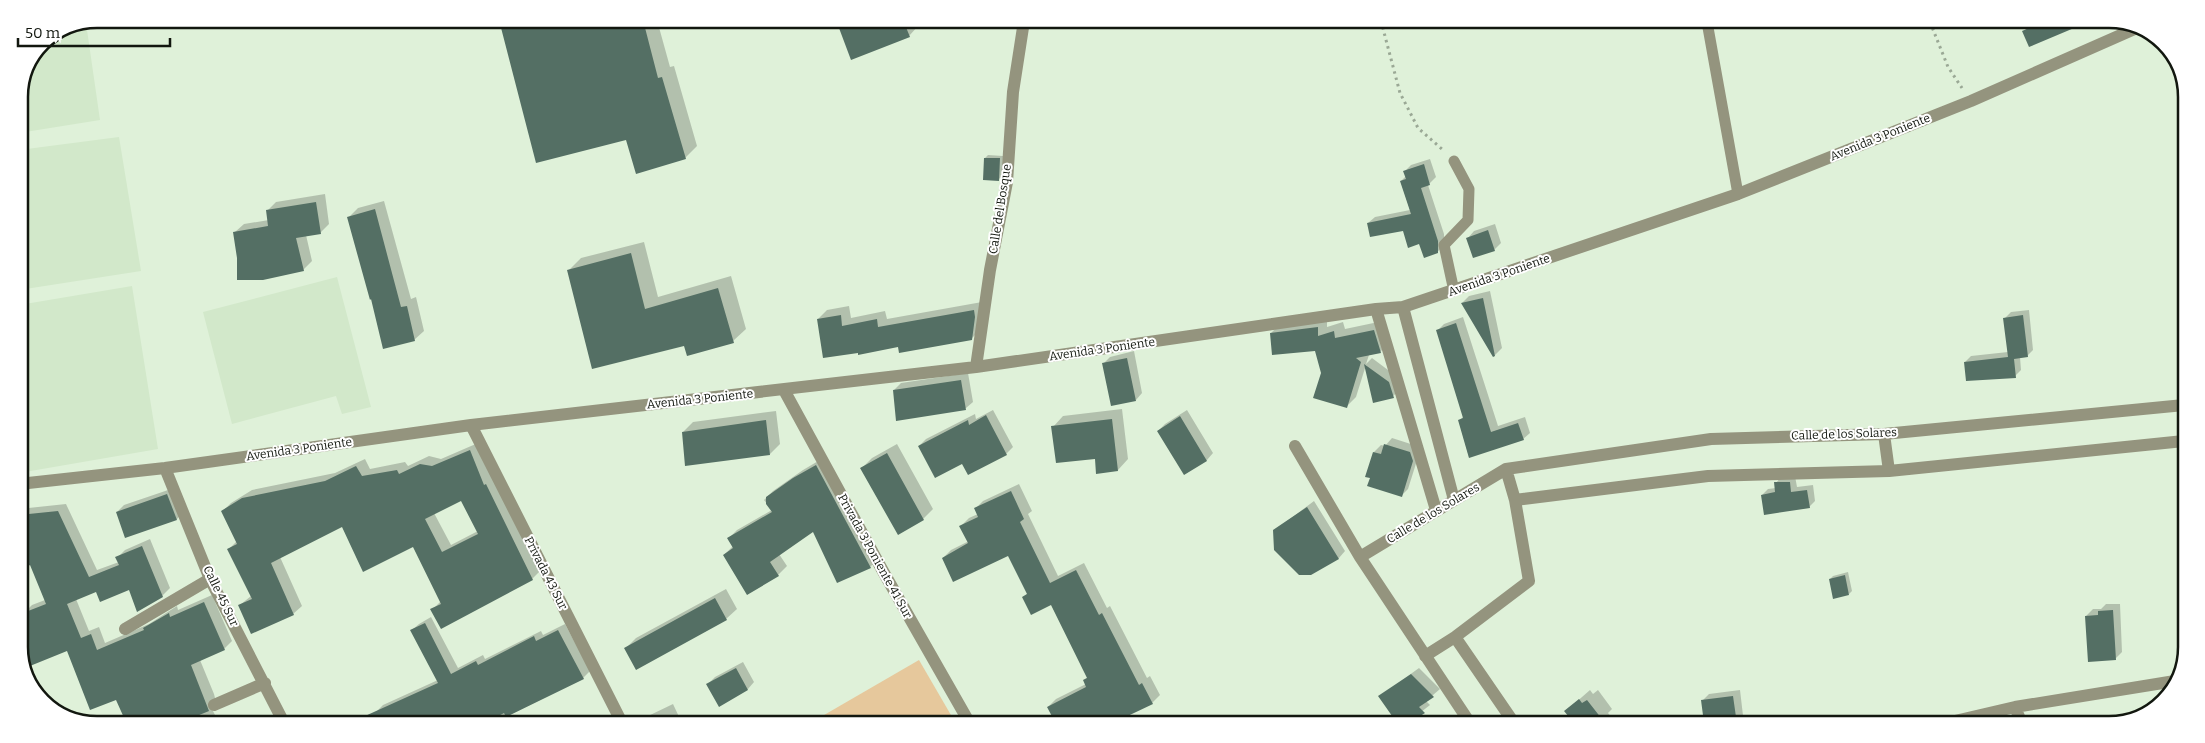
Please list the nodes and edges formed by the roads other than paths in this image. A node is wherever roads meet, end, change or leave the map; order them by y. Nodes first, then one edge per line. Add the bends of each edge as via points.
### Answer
1 (1023, 27) edge
2 (1708, 27) edge
3 (2130, 31) edge
4 (1454, 161) road end
5 (1738, 194) junction
6 (1454, 291) junction
7 (1403, 307) junction
8 (1376, 309) junction
9 (976, 367) junction
10 (784, 390) junction
11 (2178, 407) edge
12 (471, 424) junction
13 (1884, 434) junction
14 (2178, 442) edge
15 (1295, 446) dead end
16 (166, 468) junction
17 (1506, 469) junction
18 (1889, 471) junction
19 (28, 483) edge
20 (1454, 500) junction
21 (1515, 500) junction
22 (1436, 510) junction
23 (1360, 557) junction
24 (210, 578) junction
25 (125, 629) dead end
26 (1455, 637) junction
27 (1426, 656) junction
28 (265, 682) junction
29 (2167, 682) edge
30 (214, 705) dead end
31 (2015, 707) junction
32 (281, 716) edge
33 (618, 716) edge
34 (966, 716) edge
35 (1465, 716) edge
36 (1509, 716) edge
37 (1976, 716) edge
38 (2019, 716) edge

1 - 9 street, Calle del Bosque via 1013,92 1007,182
2 - 5 lane
3 - 5 street, Avenida 3 Poniente via 1971,101
4 - 6 lane via 1470,189 1468,220 1444,245
5 - 6 street, Avenida 3 Poniente
6 - 7 street, Avenida 3 Poniente
7 - 8 street, Avenida 3 Poniente
7 - 20 street
8 - 9 street, Avenida 3 Poniente
8 - 22 street
9 - 10 street, Avenida 3 Poniente
10 - 12 street, Avenida 3 Poniente
10 - 34 street, Privada 3 Poniente 41 Sur
11 - 13 street, Calle de los Solares
12 - 16 street, Avenida 3 Poniente
12 - 33 street, Privada 43 Sur
13 - 17 street, Calle de los Solares via 1711,439
13 - 18 street
14 - 18 street
15 - 23 street
16 - 19 street, Avenida 3 Poniente
16 - 24 street, Calle 45 Sur
17 - 20 street, Calle de los Solares
17 - 21 street
18 - 21 street via 1708,476
20 - 22 street, Calle de los Solares
21 - 26 street via 1529,581
22 - 23 street, Calle de los Solares
23 - 27 street
24 - 25 street
24 - 28 street, Calle 45 Sur
26 - 27 street
26 - 36 street
27 - 35 street
28 - 30 street
28 - 32 street, Calle 45 Sur
29 - 31 street
31 - 37 street
31 - 38 street

